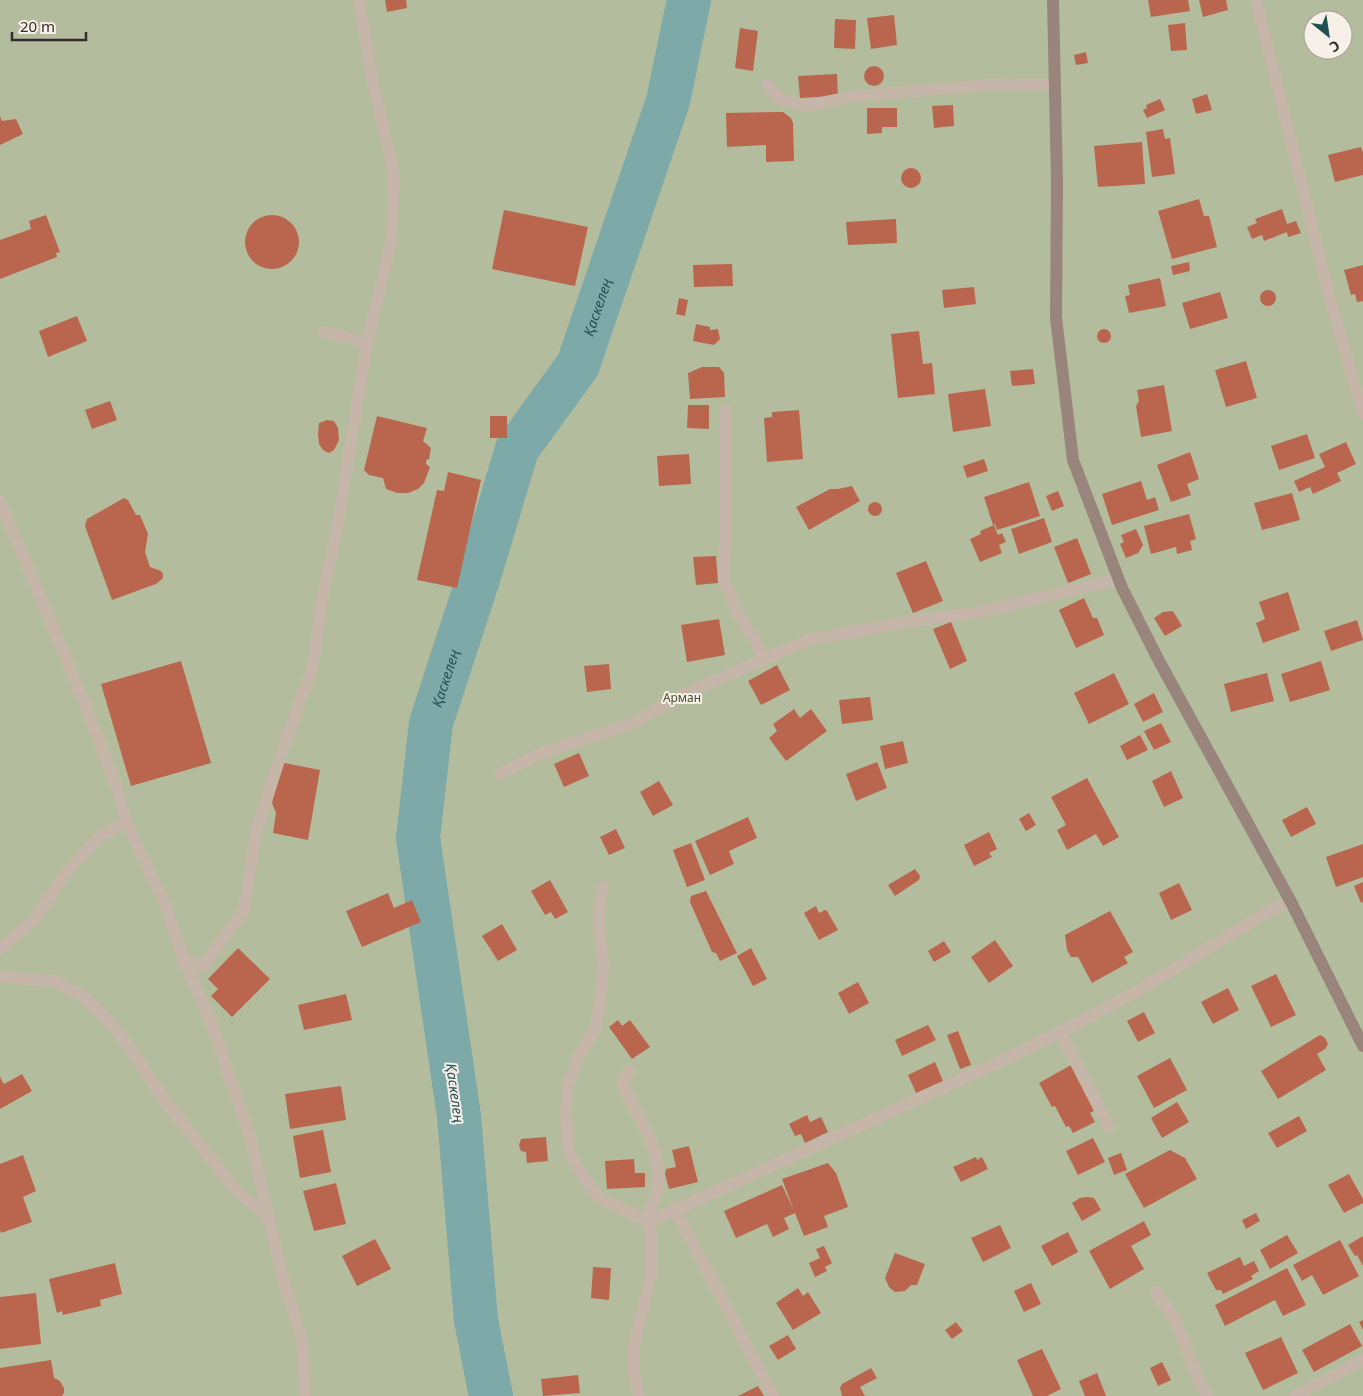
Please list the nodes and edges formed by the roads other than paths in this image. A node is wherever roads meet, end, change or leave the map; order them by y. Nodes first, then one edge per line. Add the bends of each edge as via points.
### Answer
1 (359, 0) edge
2 (1053, 0) edge
3 (1256, 0) edge
4 (1056, 84) junction
5 (767, 85) dead end
6 (324, 332) dead end
7 (367, 343) junction
8 (726, 410) dead end
9 (1363, 412) edge
10 (0, 501) edge
11 (1119, 579) junction
12 (763, 659) junction
13 (500, 774) dead end
14 (126, 822) junction
15 (603, 886) dead end
16 (1291, 902) junction
17 (0, 949) edge
18 (183, 959) junction
19 (0, 977) edge
20 (1060, 1032) junction
21 (1363, 1046) edge
22 (628, 1071) dead end
23 (1109, 1127) dead end
24 (675, 1210) junction
25 (269, 1218) junction
26 (649, 1222) junction
27 (1156, 1292) dead end
28 (1363, 1360) edge
29 (305, 1396) edge
30 (639, 1396) edge
31 (773, 1396) edge
32 (1206, 1396) edge
33 (1295, 1396) edge

1 - 7 street via 373,83 394,173 392,238
2 - 4 street
3 - 9 street via 1330,299
4 - 5 street via 1000,84 857,96 805,106 782,100
4 - 11 street via 1056,318 1073,460
6 - 7 street
7 - 18 street via 313,666 256,832 244,910 203,966
8 - 12 street via 724,581
10 - 14 street via 93,726 117,788
11 - 12 street via 975,613 808,640
11 - 16 street via 1158,659
12 - 13 street via 680,696 633,723 539,754
14 - 17 street via 100,836 65,874 35,919
14 - 18 street via 166,906
15 - 26 street via 600,907 601,998 596,1027 579,1056 567,1088 570,1153 598,1198
16 - 20 street via 1273,909 1144,987
16 - 21 street
18 - 25 street via 210,1019 247,1128
19 - 25 street via 54,981 84,997 115,1028 165,1101 237,1191
20 - 23 street
20 - 24 street
22 - 26 street via 622,1084 658,1162 658,1189
24 - 26 street
24 - 31 street
25 - 29 street via 280,1271 302,1340
26 - 30 street via 652,1271 634,1345 634,1375
27 - 32 street via 1175,1319
28 - 33 street

